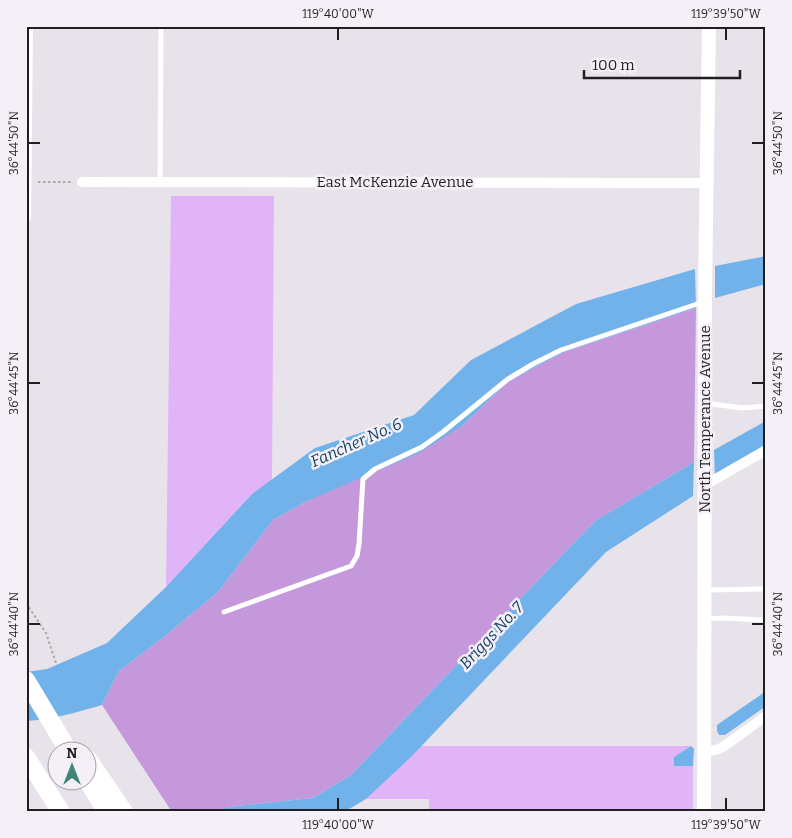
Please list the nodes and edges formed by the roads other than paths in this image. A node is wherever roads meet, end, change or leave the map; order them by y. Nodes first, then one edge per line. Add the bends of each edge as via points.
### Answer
1 (161, 26) edge
2 (709, 26) edge
3 (27, 28) edge
4 (27, 133) edge
5 (82, 182) road end
6 (160, 182) junction
7 (708, 183) junction
8 (26, 218) edge
9 (705, 295) junction
10 (705, 403) junction
11 (766, 406) edge
12 (766, 450) edge
13 (705, 485) junction
14 (766, 589) edge
15 (705, 591) junction
16 (224, 612) dead end
17 (705, 619) junction
18 (766, 620) edge
19 (26, 680) edge
20 (766, 716) edge
21 (58, 734) junction
22 (62, 740) edge
23 (67, 740) edge
24 (704, 751) junction
25 (26, 756) edge
26 (98, 774) edge
27 (93, 790) edge
28 (60, 812) edge
29 (107, 812) edge
30 (124, 812) edge
31 (704, 812) edge

1 - 6 lane
2 - 7 main road, North Temperance Avenue
3 - 4 street
4 - 8 street
5 - 6 street, East McKenzie Avenue
6 - 7 street, East McKenzie Avenue
7 - 9 main road, North Temperance Avenue
9 - 10 main road, North Temperance Avenue
9 - 16 lane via 561,350 508,379 422,447 375,469 362,479 359,544 357,556 350,566
10 - 11 lane via 742,408
10 - 13 main road, North Temperance Avenue
12 - 13 street
13 - 15 main road, North Temperance Avenue
14 - 15 lane
15 - 17 main road, North Temperance Avenue
17 - 18 lane
17 - 24 main road, North Temperance Avenue
19 - 21 highway
20 - 24 street via 723,747
21 - 22 highway
21 - 23 highway
24 - 31 main road, North Temperance Avenue
25 - 28 highway
26 - 30 highway
27 - 29 highway

